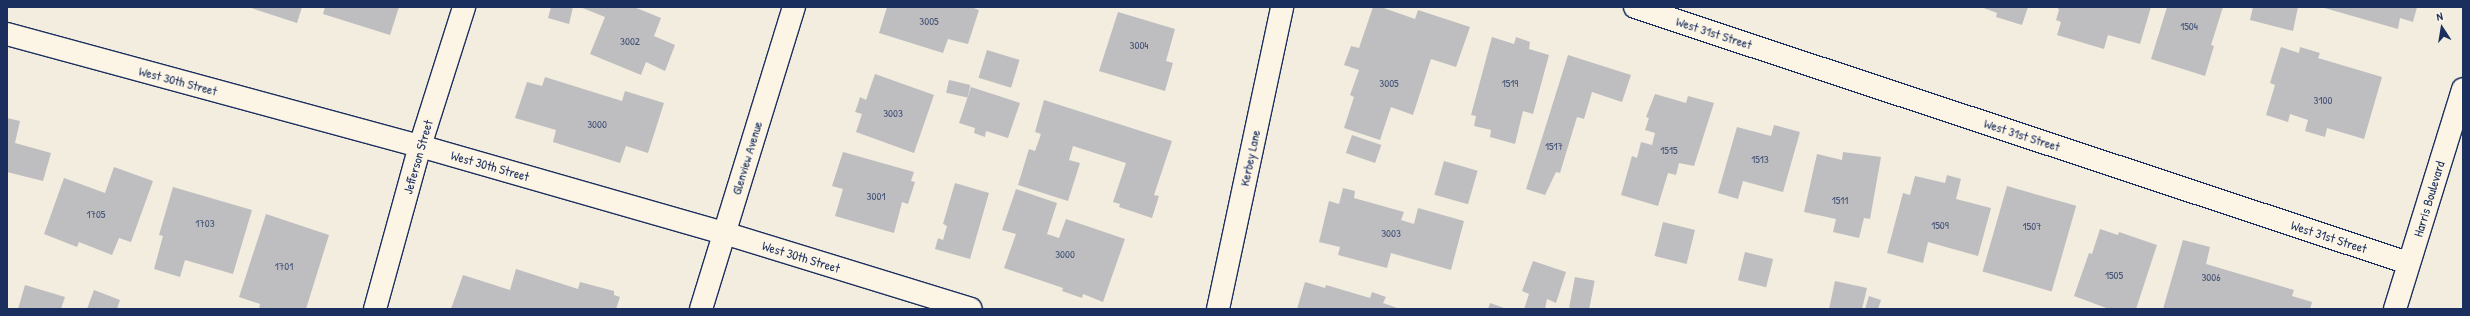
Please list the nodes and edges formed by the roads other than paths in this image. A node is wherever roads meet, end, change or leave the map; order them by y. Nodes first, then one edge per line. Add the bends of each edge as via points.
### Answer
1 (464, 7) edge
2 (794, 7) edge
3 (1282, 7) edge
4 (1635, 7) edge
5 (7, 34) edge
6 (2463, 89) edge
7 (420, 146) junction
8 (724, 233) junction
9 (2408, 263) junction
10 (375, 309) edge
11 (701, 309) edge
12 (970, 309) edge
13 (1218, 309) edge
14 (2395, 309) edge

1 - 7 street, Jefferson Street
2 - 8 street, Glenview Avenue
3 - 13 street, Kerbey Lane
4 - 9 street, West 31st Street
5 - 7 street, West 30th Street
6 - 9 street, Harris Boulevard
7 - 8 street, West 30th Street
7 - 10 street, Jefferson Street
8 - 11 street, Glenview Avenue
8 - 12 street, West 30th Street
9 - 14 street, Harris Boulevard

